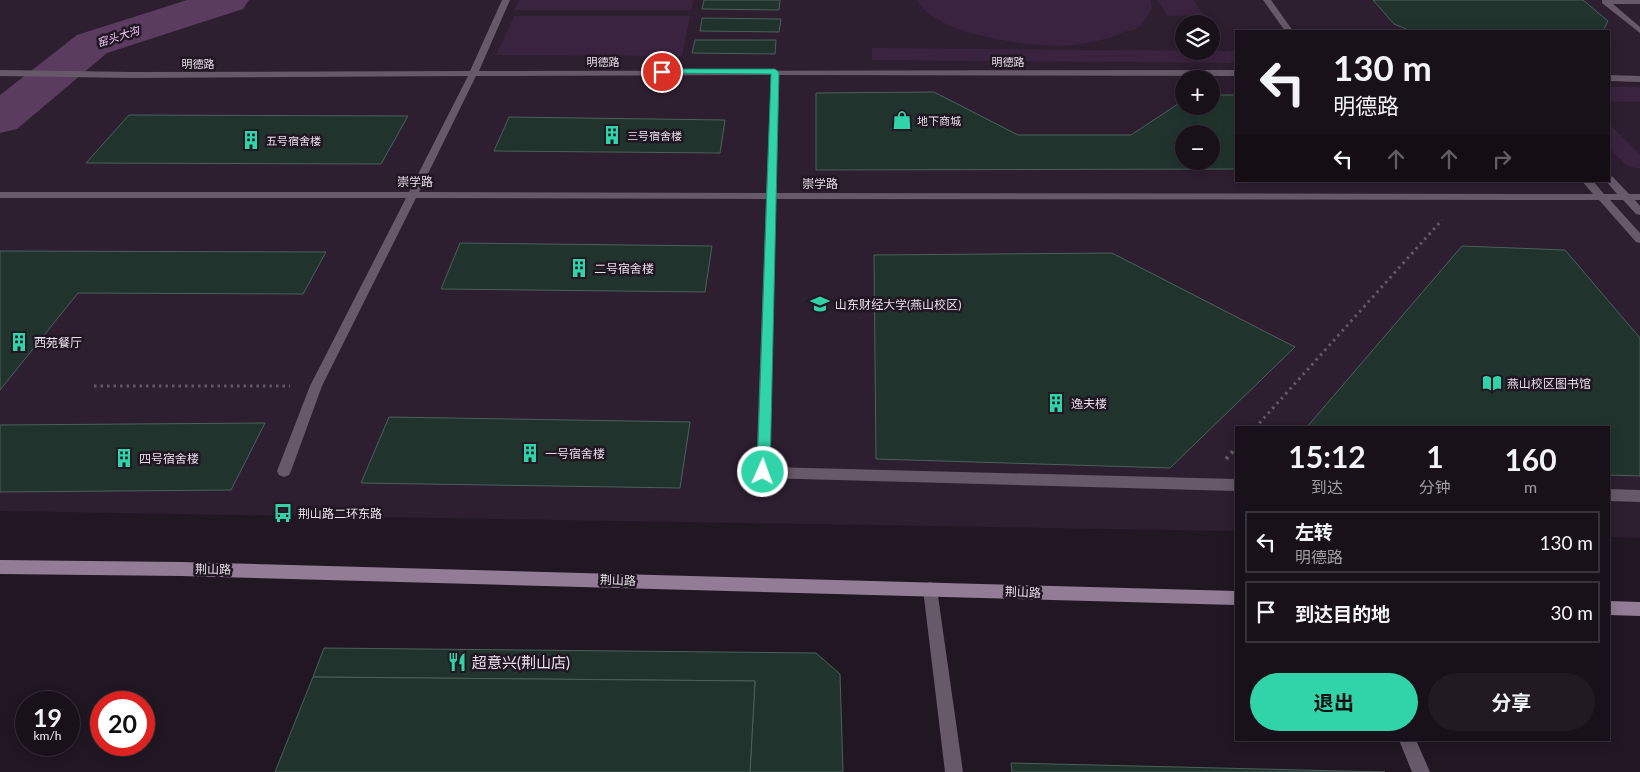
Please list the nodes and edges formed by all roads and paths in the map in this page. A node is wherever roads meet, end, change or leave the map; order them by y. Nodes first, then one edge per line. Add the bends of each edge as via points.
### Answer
1 (506, 0) edge
2 (1268, 0) edge
3 (1640, 2) edge
4 (1288, 30) edge
5 (1640, 31) edge
6 (474, 72) junction
7 (775, 72) junction
8 (0, 73) edge
9 (1235, 73) edge
10 (1610, 78) edge
11 (1640, 79) edge
12 (1610, 180) edge
13 (1588, 182) edge
14 (412, 193) junction
15 (0, 195) edge
16 (771, 196) junction
17 (1600, 197) junction
18 (1626, 197) junction
19 (1640, 197) edge
20 (1461, 198) junction
21 (1640, 212) edge
22 (1640, 240) edge
23 (94, 386) dead end
24 (316, 386) junction
25 (1257, 426) edge
26 (284, 471) dead end
27 (1235, 485) edge
28 (1610, 495) edge
29 (1640, 496) edge
30 (0, 567) edge
31 (930, 589) junction
32 (1235, 598) edge
33 (1610, 608) edge
34 (1640, 609) edge
35 (1407, 741) edge
36 (954, 772) edge
37 (1421, 772) edge

1 - 6 lane
2 - 4 lane
3 - 5 lane via 1605,1
6 - 7 lane, 明德路
6 - 8 lane, 明德路
6 - 14 lane
7 - 9 lane, 明德路
7 - 16 lane
10 - 11 lane
12 - 18 lane
13 - 17 lane
14 - 15 lane, 崇学路
14 - 16 lane, 崇学路
14 - 24 lane
16 - 20 lane, 崇学路
16 - 27 lane via 763,472
17 - 18 lane, 崇学路
17 - 20 lane, 崇学路
17 - 22 lane
18 - 19 lane, 崇学路
18 - 21 lane
20 - 25 path
23 - 24 path
24 - 26 lane
28 - 29 lane
30 - 31 main road, 荆山路 via 114,567
31 - 32 main road, 荆山路
31 - 36 lane
33 - 34 main road
35 - 37 lane

